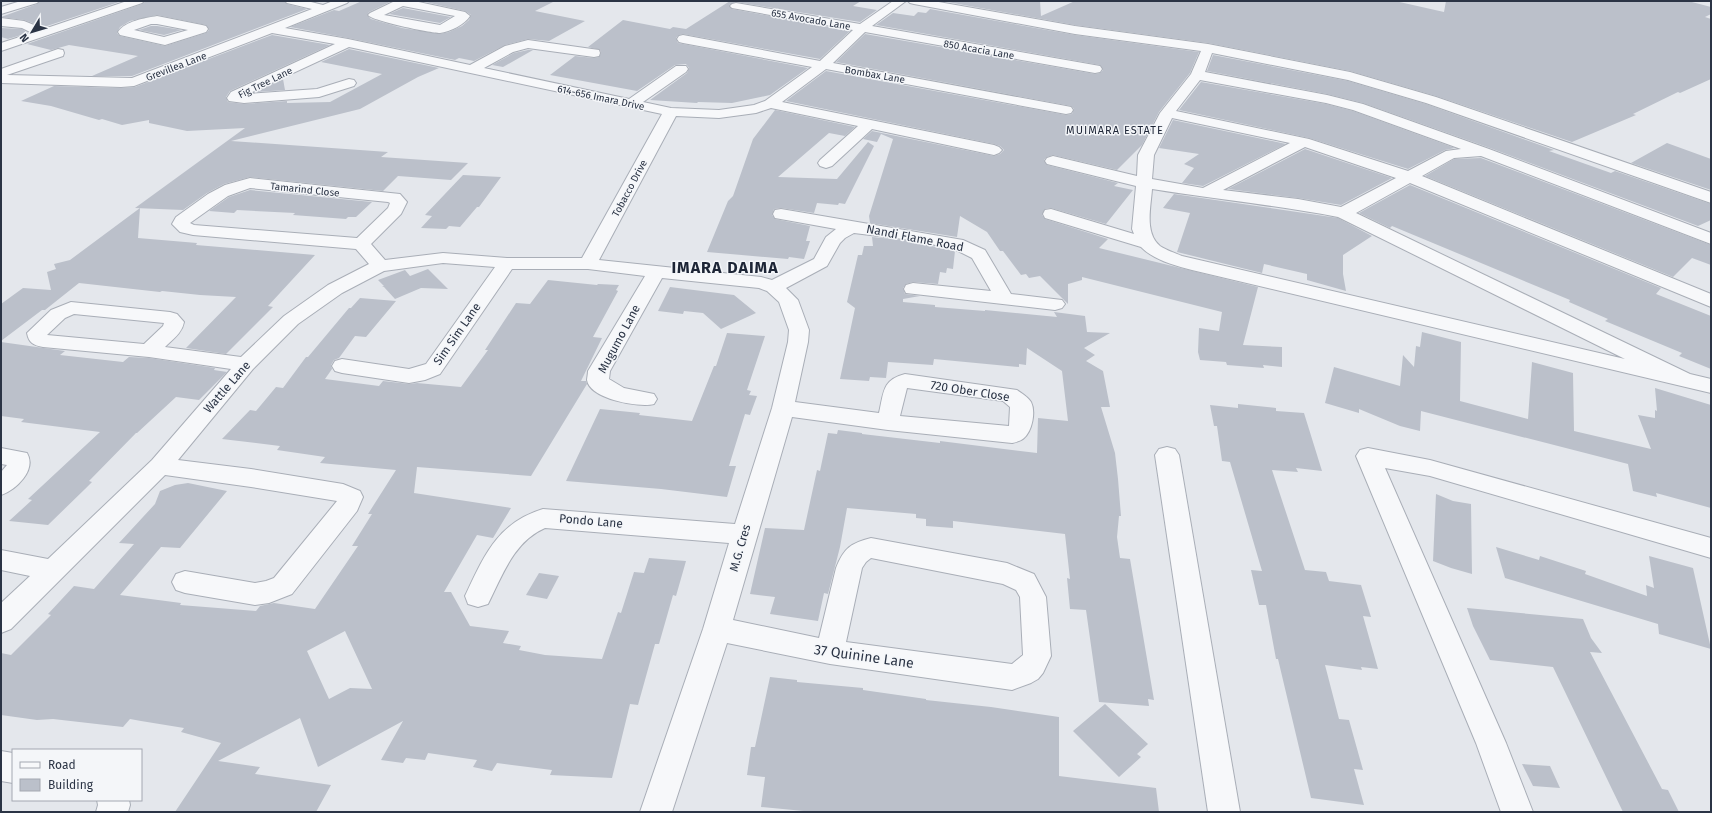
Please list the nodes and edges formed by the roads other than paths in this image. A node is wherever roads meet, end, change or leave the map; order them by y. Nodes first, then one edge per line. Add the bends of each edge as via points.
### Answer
1 (32, 1) edge
2 (138, 1) edge
3 (291, 1) edge
4 (343, 1) edge
5 (900, 1) edge
6 (914, 1) edge
7 (398, 2) edge
8 (981, 2) dead end
9 (736, 6) dead end
10 (323, 8) junction
11 (955, 8) junction
12 (1, 11) edge
13 (1, 22) edge
14 (862, 28) junction
15 (202, 29) junction
16 (271, 29) junction
17 (44, 33) junction
18 (248, 38) junction
19 (683, 39) dead end
20 (348, 43) junction
21 (1, 47) edge
22 (1208, 48) junction
23 (58, 53) dead end
24 (594, 53) dead end
25 (823, 65) junction
26 (472, 69) junction
27 (681, 69) dead end
28 (1095, 69) dead end
29 (1, 73) edge
30 (1197, 75) junction
31 (1, 79) edge
32 (344, 85) dead end
33 (631, 104) junction
34 (770, 104) junction
35 (1066, 110) dead end
36 (671, 112) junction
37 (1168, 113) junction
38 (869, 124) junction
39 (1304, 142) junction
40 (994, 150) dead end
41 (1484, 152) junction
42 (1053, 161) dead end
43 (826, 163) dead end
44 (1410, 177) junction
45 (1144, 183) junction
46 (1205, 193) junction
47 (1711, 198) edge
48 (1343, 213) junction
49 (781, 214) dead end
50 (1051, 214) dead end
51 (857, 227) junction
52 (1711, 239) edge
53 (1146, 243) junction
54 (361, 244) junction
55 (507, 263) junction
56 (588, 264) junction
57 (380, 266) junction
58 (656, 272) junction
59 (774, 287) junction
60 (914, 289) dead end
61 (1004, 298) junction
62 (1711, 301) edge
63 (1055, 304) dead end
64 (149, 352) junction
65 (246, 364) junction
66 (342, 366) dead end
67 (1684, 380) junction
68 (1711, 386) edge
69 (646, 399) dead end
70 (783, 408) junction
71 (888, 422) junction
72 (1167, 455) dead end
73 (1, 456) edge
74 (160, 466) junction
75 (1, 486) edge
76 (744, 535) junction
77 (1711, 548) edge
78 (1, 560) edge
79 (51, 570) junction
80 (185, 582) dead end
81 (478, 596) dead end
82 (1, 621) edge
83 (717, 629) junction
84 (830, 652) junction
85 (1, 766) edge
86 (12, 768) edge
87 (113, 801) edge
88 (112, 812) edge
89 (656, 812) edge
90 (1224, 812) edge
91 (1517, 812) edge

1 - 12 street
2 - 17 street
3 - 10 street
4 - 10 street, Grevillea Lane
5 - 14 street, 614-656 Imara Drive
6 - 11 street
7 - 7 street via 374,15 440,29 464,16
8 - 11 street
9 - 14 street, 655 Avocado Lane
10 - 16 street, Grevillea Lane
11 - 22 street via 1075,30
13 - 17 street via 24,25
14 - 25 street, 614-656 Imara Drive
14 - 28 street, 850 Acacia Lane
15 - 15 street via 157,20 124,31 165,41
15 - 18 street
16 - 18 street, Grevillea Lane
16 - 20 street, 614-656 Imara Drive
17 - 21 street
18 - 31 street, Grevillea Lane via 134,82
19 - 25 street, Bombax Lane
20 - 26 street, 614-656 Imara Drive
20 - 32 street, Fig Tree Lane via 234,98 319,93
22 - 30 street
22 - 47 street via 1365,79
23 - 29 street
24 - 26 street via 528,44 509,49
25 - 34 street, 614-656 Imara Drive
25 - 35 street, Bombax Lane
26 - 33 street, 614-656 Imara Drive
27 - 33 street
30 - 37 street
30 - 41 street via 1344,103
33 - 36 street, 614-656 Imara Drive
34 - 36 street, 614-656 Imara Drive via 756,109 719,114
34 - 38 street
36 - 56 street, Tobacco Drive
37 - 39 street
37 - 45 street via 1146,155
38 - 40 street
38 - 43 street
39 - 44 street
39 - 46 street
41 - 44 street via 1451,154
41 - 52 street
42 - 45 street
44 - 48 street
44 - 62 street
45 - 46 street
45 - 53 street via 1141,229
46 - 48 street via 1298,204
48 - 67 street
49 - 51 street
50 - 53 street
51 - 59 street, Nandi Flame Road via 839,234 832,241 821,262
51 - 61 street, Nandi Flame Road via 966,247 979,254
53 - 67 street via 1164,255 1198,266
54 - 54 street, Tamarind Close via 193,230 181,224 221,192 243,184 398,200 394,210
54 - 57 street
55 - 56 street, Wattle Lane
55 - 57 street, Wattle Lane via 443,258
55 - 66 street, Sim Sim Lane via 433,369 409,376
56 - 58 street, Wattle Lane
57 - 65 street, Wattle Lane via 335,289 291,320
58 - 59 street, Wattle Lane via 761,283
58 - 69 street, Mugumo Lane via 599,371 598,381 616,394
59 - 70 street, M.G. Cres via 788,300 799,330
60 - 61 street
61 - 63 street
64 - 64 street via 173,328 174,322 170,318 72,308 58,314 37,333 38,339 43,341
64 - 65 street
65 - 74 street, Wattle Lane
67 - 68 street
70 - 71 street
70 - 76 street, M.G. Cres
71 - 71 street, 720 Ober Close via 895,389 898,384 905,381 1009,395 1021,404 1020,428 1012,435
72 - 90 street
73 - 75 street via 19,459 17,470
74 - 79 street, Wattle Lane
74 - 80 street via 290,484 343,493 351,497 348,505 284,586 255,594
76 - 81 street, Pondo Lane via 544,518 521,529 507,543
76 - 83 street, M.G. Cres
77 - 91 street via 1430,468 1368,456 1491,743
78 - 79 street
79 - 82 street, Wattle Lane
83 - 84 street, 37 Quinine Lane
83 - 89 street, M.G. Cres
84 - 84 street, 37 Quinine Lane via 1012,677 1020,675 1028,671 1037,656 1033,597 1025,582 1008,574 871,548 858,552 852,559
85 - 86 street
87 - 88 street

